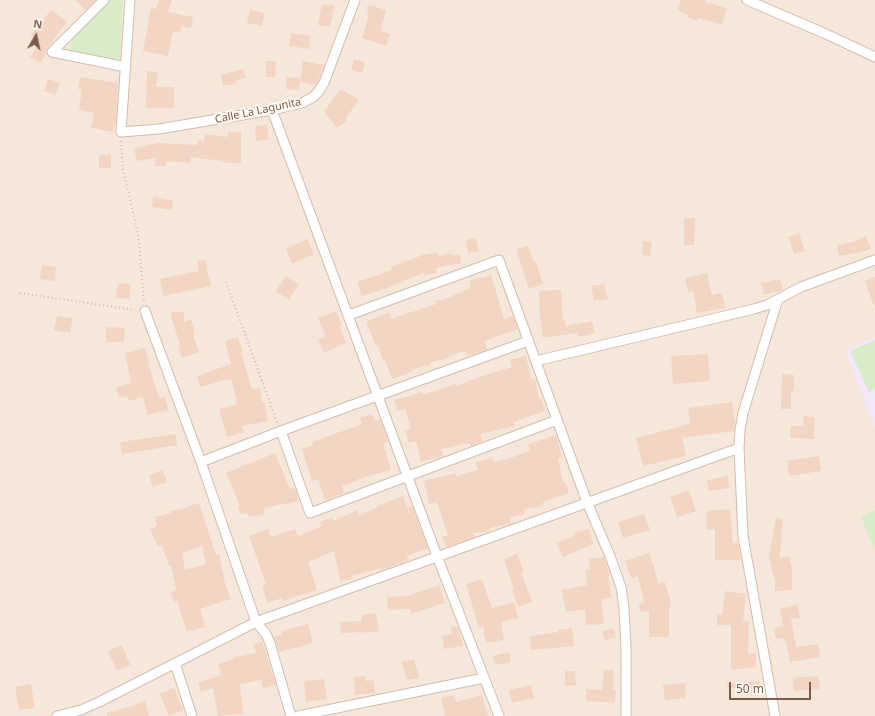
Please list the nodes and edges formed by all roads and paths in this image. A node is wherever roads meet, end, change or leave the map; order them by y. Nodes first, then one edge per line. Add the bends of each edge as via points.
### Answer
1 (104, 0) edge
2 (130, 0) edge
3 (355, 0) edge
4 (747, 0) edge
5 (875, 57) edge
6 (126, 67) junction
7 (272, 110) junction
8 (121, 132) junction
9 (875, 260) edge
10 (226, 282) dead end
11 (20, 293) dead end
12 (778, 299) junction
13 (145, 311) junction
14 (349, 315) junction
15 (528, 341) junction
16 (536, 361) junction
17 (378, 395) junction
18 (557, 420) junction
19 (281, 430) junction
20 (739, 448) junction
21 (201, 462) junction
22 (408, 476) junction
23 (587, 502) junction
24 (437, 556) junction
25 (256, 622) junction
26 (175, 663) junction
27 (484, 678) junction
28 (57, 716) edge
29 (192, 716) edge
30 (291, 716) edge
31 (298, 716) edge
32 (499, 716) edge
33 (626, 716) edge
34 (775, 716) edge

1 - 6 street via 52,52
2 - 6 street
3 - 7 street, Calle La Lagunita via 319,91 302,103
4 - 5 street
6 - 8 street
7 - 8 street, Calle La Lagunita via 159,129
7 - 14 street
8 - 13 path via 123,170 138,233
9 - 12 street via 801,287
10 - 19 path
11 - 13 path
12 - 16 street via 754,309
12 - 20 street via 744,413
13 - 21 street
14 - 15 street via 499,260
14 - 17 street
15 - 16 street
15 - 17 street
16 - 18 street
17 - 19 street
17 - 22 street
18 - 22 street
18 - 23 street
19 - 21 street
19 - 22 street via 310,513
20 - 23 street
20 - 34 street via 743,536
21 - 25 street
22 - 24 street
23 - 24 street
23 - 33 street via 621,587 626,648
24 - 25 street
24 - 27 street
25 - 26 street
25 - 30 street via 270,643
26 - 28 street via 99,702
26 - 29 street
27 - 31 street
27 - 32 street

